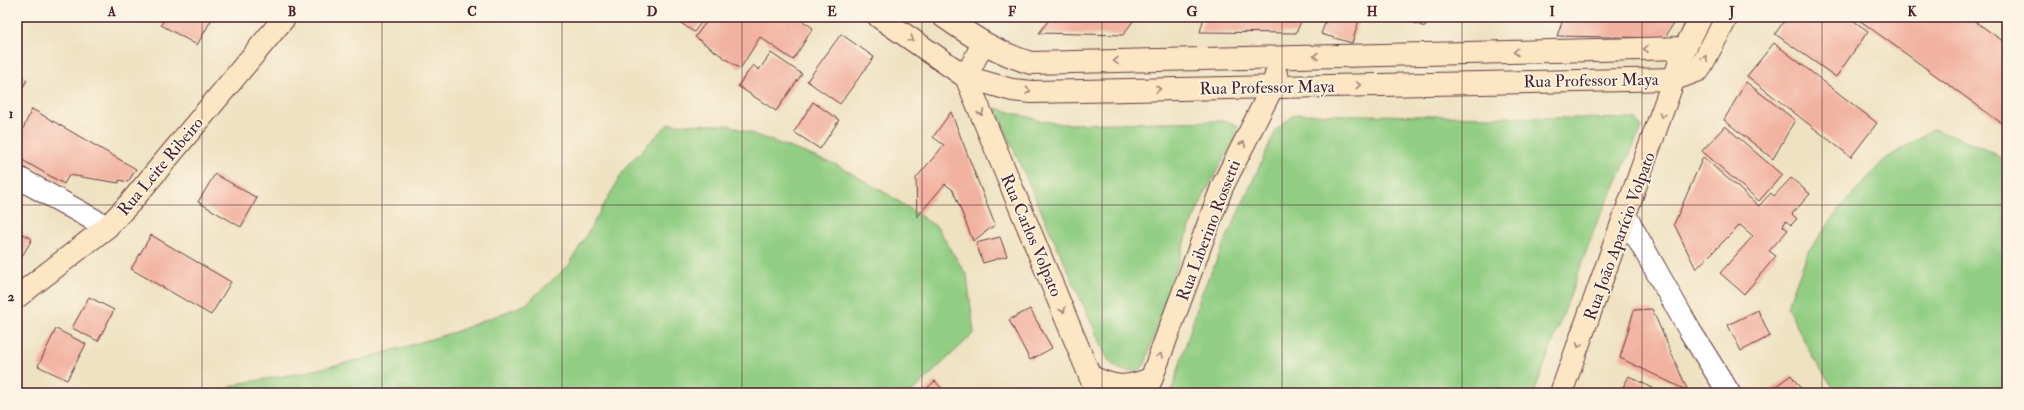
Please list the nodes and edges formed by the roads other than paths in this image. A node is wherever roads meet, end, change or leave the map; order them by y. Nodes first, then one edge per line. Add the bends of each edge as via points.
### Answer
1 (285, 17) edge
2 (879, 17) edge
3 (944, 17) edge
4 (1701, 17) edge
5 (1727, 17) edge
6 (982, 43) junction
7 (1685, 48) junction
8 (1281, 57) junction
9 (966, 77) junction
10 (1675, 79) junction
11 (1273, 86) junction
12 (17, 177) edge
13 (1626, 217) junction
14 (108, 227) junction
15 (17, 297) edge
16 (1094, 384) edge
17 (1149, 386) edge
18 (1561, 393) edge
19 (1729, 393) edge

1 - 14 main road, Rua Leite Ribeiro
2 -> 9 main road, Rua Professor Maya
3 - 6 main road, Rua Professor Maya
4 - 7 main road, Rua João Aparício Volpato
10 -> 5 main road, Rua Professor Maya via 1699,70
8 -> 6 main road, Rua Professor Maya via 1031,62 1008,56
6 - 9 main road
7 -> 8 main road, Rua Professor Maya
7 - 10 main road, Rua João Aparício Volpato
8 - 11 main road, Rua Liberino Rossetti
9 -> 11 main road, Rua Professor Maya via 1012,90 1032,92
9 -> 16 main road, Rua Carlos Volpato
11 -> 10 main road, Rua Professor Maya
10 -> 13 main road, Rua João Aparício Volpato
17 -> 11 main road, Rua Liberino Rossetti via 1222,187
12 - 14 street
13 -> 18 main road, Rua João Aparício Volpato
13 - 19 street via 1690,331
14 - 15 main road, Rua Leite Ribeiro
16 - 17 main road, Rua Liberino Rossetti via 1104,383 1121,387

